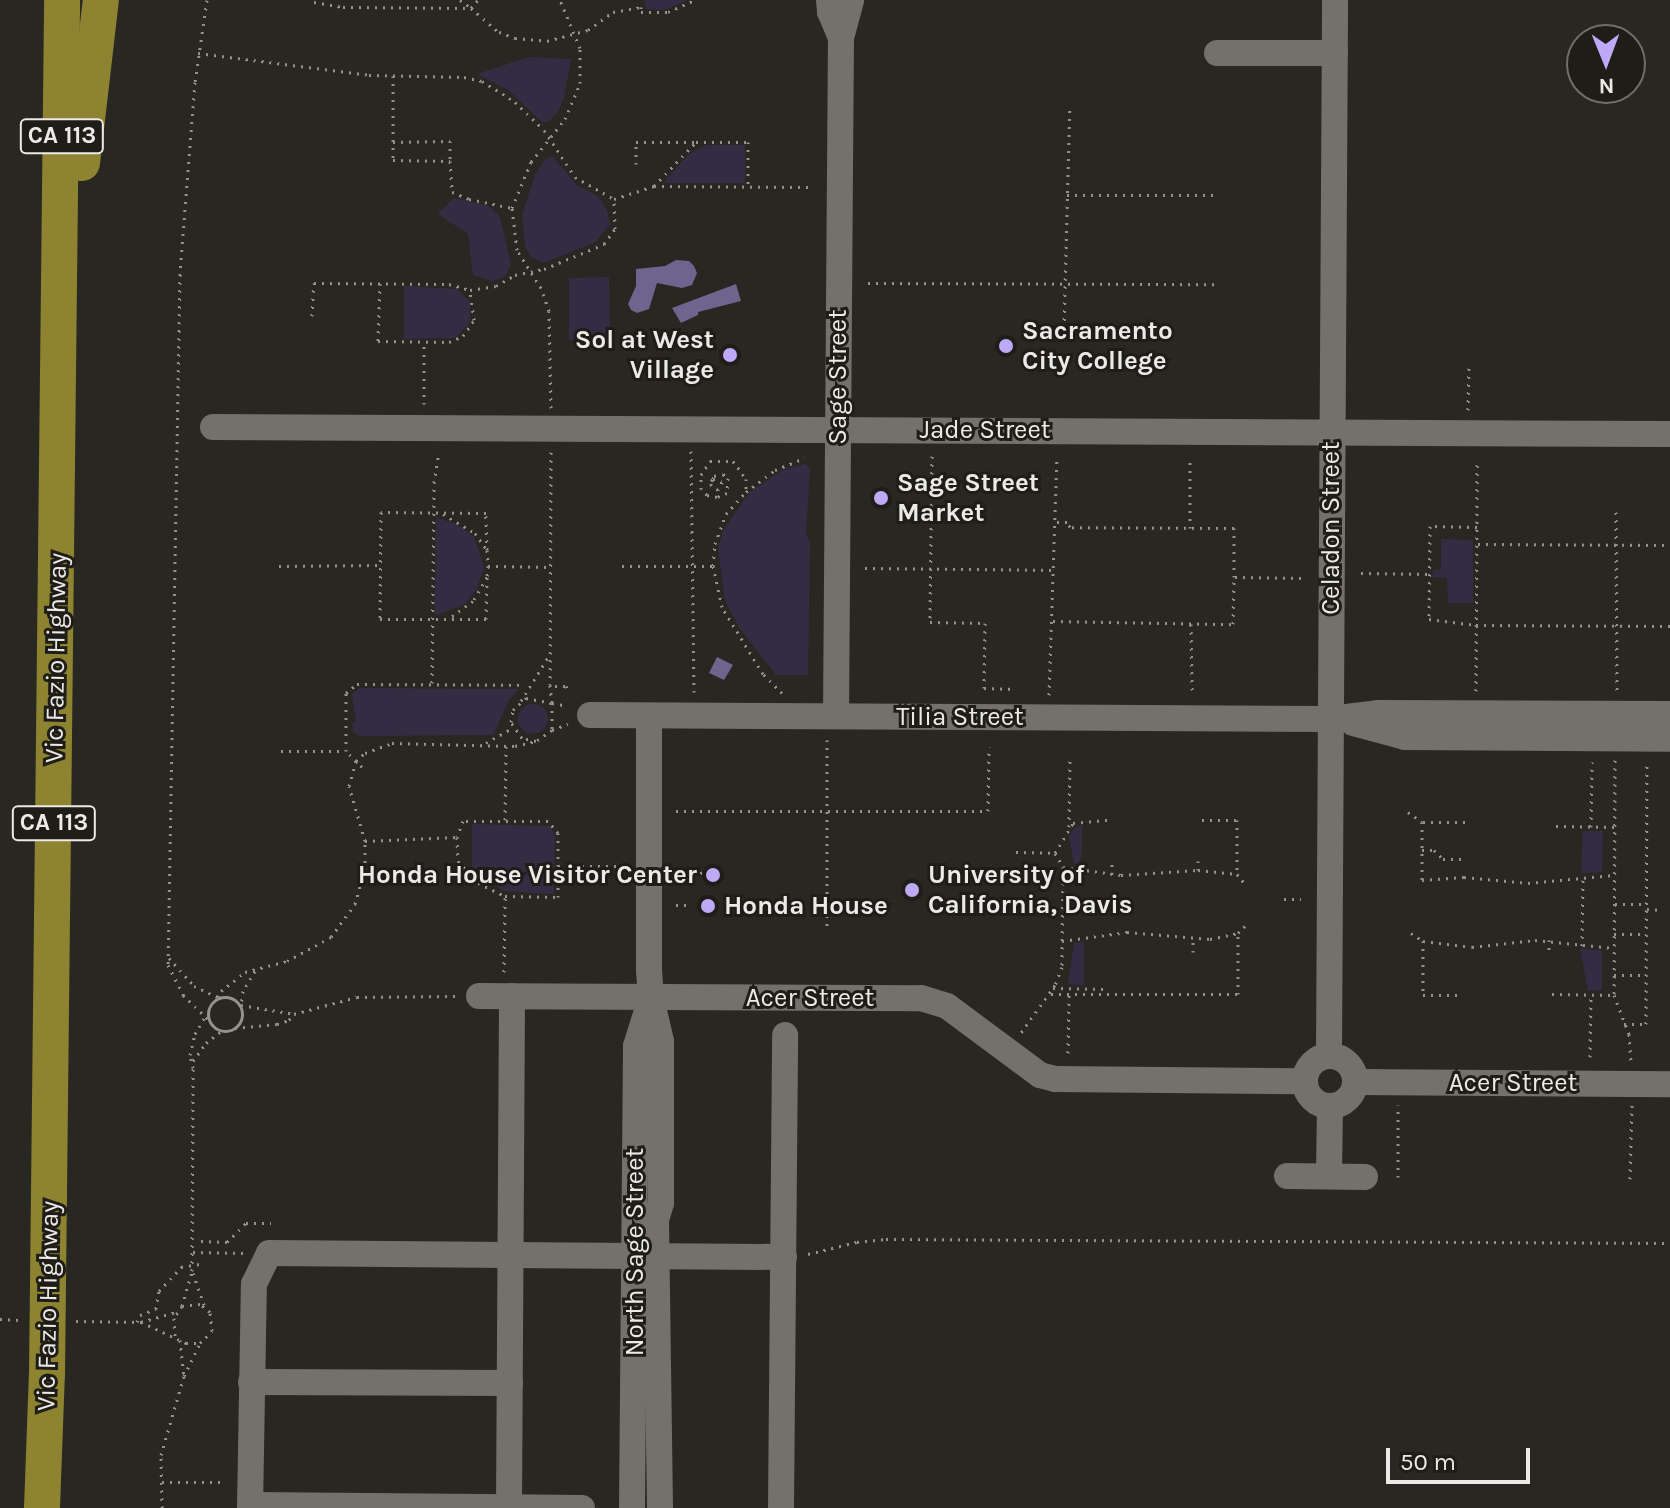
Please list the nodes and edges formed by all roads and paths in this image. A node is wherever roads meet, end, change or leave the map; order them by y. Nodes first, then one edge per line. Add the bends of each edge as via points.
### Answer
1 (62, 0) edge
2 (101, 0) edge
3 (207, 0) edge
4 (423, 0) edge
5 (460, 0) edge
6 (478, 0) edge
7 (560, 0) edge
8 (641, 0) edge
9 (695, 0) edge
10 (829, 0) edge
11 (851, 0) edge
12 (1335, 0) edge
13 (314, 2) dead end
14 (423, 7) junction
15 (641, 7) junction
16 (471, 8) junction
17 (577, 35) junction
18 (841, 38) junction
19 (198, 53) junction
20 (1217, 53) dead end
21 (1335, 53) junction
22 (393, 76) junction
23 (1070, 106) dead end
24 (550, 139) junction
25 (392, 142) junction
26 (696, 142) junction
27 (450, 161) junction
28 (636, 164) dead end
29 (654, 186) junction
30 (748, 186) junction
31 (809, 187) dead end
32 (1065, 195) junction
33 (1215, 195) dead end
34 (614, 199) junction
35 (512, 208) junction
36 (61, 271) junction
37 (531, 273) junction
38 (380, 283) junction
39 (868, 283) dead end
40 (1215, 284) dead end
41 (1064, 286) junction
42 (470, 290) junction
43 (312, 316) dead end
44 (1064, 328) dead end
45 (424, 342) junction
46 (1469, 363) dead end
47 (424, 404) dead end
48 (1468, 418) dead end
49 (213, 427) dead end
50 (550, 429) junction
51 (837, 430) junction
52 (1332, 433) junction
53 (1670, 434) edge
54 (691, 448) dead end
55 (439, 452) dead end
56 (932, 456) dead end
57 (805, 458) dead end
58 (1057, 460) dead end
59 (1190, 461) dead end
60 (1477, 462) dead end
61 (713, 479) dead end
62 (746, 492) junction
63 (433, 512) junction
64 (440, 512) junction
65 (1616, 512) dead end
66 (1053, 522) junction
67 (1477, 527) junction
68 (1190, 528) junction
69 (1477, 544) junction
70 (1616, 545) junction
71 (1670, 545) edge
72 (487, 550) junction
73 (380, 565) junction
74 (279, 566) dead end
75 (488, 566) junction
76 (622, 566) dead end
77 (691, 566) junction
78 (713, 566) junction
79 (552, 567) junction
80 (865, 568) dead end
81 (930, 569) junction
82 (1053, 570) junction
83 (1361, 573) dead end
84 (1429, 574) junction
85 (487, 577) junction
86 (1234, 577) junction
87 (1303, 578) dead end
88 (448, 618) junction
89 (433, 619) junction
90 (1053, 621) junction
91 (1191, 624) junction
92 (1476, 625) junction
93 (1617, 626) junction
94 (1670, 626) edge
95 (550, 654) junction
96 (432, 685) junction
97 (521, 685) dead end
98 (555, 686) dead end
99 (1016, 689) dead end
100 (1192, 690) dead end
101 (569, 692) dead end
102 (783, 694) dead end
103 (694, 695) dead end
104 (1476, 695) dead end
105 (521, 701) junction
106 (1045, 701) dead end
107 (552, 703) junction
108 (1670, 714) edge
109 (590, 715) dead end
110 (649, 716) junction
111 (1330, 719) junction
112 (831, 726) junction
113 (1615, 726) junction
114 (512, 728) junction
115 (1670, 739) edge
116 (536, 741) junction
117 (486, 743) junction
118 (506, 746) junction
119 (989, 747) dead end
120 (281, 751) dead end
121 (346, 751) junction
122 (1070, 759) dead end
123 (356, 761) junction
124 (1592, 762) dead end
125 (1647, 762) dead end
126 (362, 767) dead end
127 (676, 811) dead end
128 (827, 811) junction
129 (1408, 812) dead end
130 (505, 820) junction
131 (1109, 820) dead end
132 (1202, 820) dead end
133 (1422, 822) junction
134 (1465, 822) dead end
135 (1556, 826) dead end
136 (1069, 827) junction
137 (1591, 827) junction
138 (1615, 827) junction
139 (457, 837) junction
140 (365, 841) junction
141 (1422, 850) junction
142 (1016, 852) dead end
143 (1055, 853) junction
144 (1465, 859) dead end
145 (1112, 860) dead end
146 (1198, 861) dead end
147 (558, 866) junction
148 (650, 866) junction
149 (1063, 867) junction
150 (1198, 870) junction
151 (705, 872) dead end
152 (1112, 874) junction
153 (1237, 874) junction
154 (1583, 875) junction
155 (1614, 875) junction
156 (677, 878) dead end
157 (1245, 884) dead end
158 (505, 896) junction
159 (1284, 899) dead end
160 (1301, 899) dead end
161 (1614, 904) junction
162 (676, 905) dead end
163 (686, 905) dead end
164 (1647, 907) junction
165 (1662, 910) dead end
166 (1245, 926) dead end
167 (827, 931) dead end
168 (1238, 933) junction
169 (1411, 933) dead end
170 (1614, 934) junction
171 (1646, 934) junction
172 (1193, 939) junction
173 (1549, 940) junction
174 (1062, 941) junction
175 (1423, 941) junction
176 (1463, 946) junction
177 (1582, 946) junction
178 (1614, 948) junction
179 (1193, 952) dead end
180 (1463, 954) dead end
181 (1549, 955) dead end
182 (169, 958) junction
183 (255, 971) junction
184 (1614, 975) junction
185 (1646, 975) junction
186 (508, 985) junction
187 (1053, 988) junction
188 (1104, 989) dead end
189 (1049, 994) junction
190 (1069, 994) junction
191 (1552, 994) dead end
192 (1459, 995) dead end
193 (1591, 995) junction
194 (1614, 995) junction
195 (479, 996) joint
196 (218, 997) junction
197 (651, 998) junction
198 (241, 1005) junction
199 (294, 1014) junction
200 (207, 1016) junction
201 (1624, 1024) junction
202 (235, 1028) junction
203 (222, 1031) junction
204 (785, 1035) dead end
205 (1009, 1050) junction
206 (1068, 1053) dead end
207 (1329, 1055) junction
208 (1590, 1057) dead end
209 (193, 1061) junction
210 (1304, 1081) junction
211 (1355, 1082) junction
212 (1632, 1083) junction
213 (1670, 1084) edge
214 (1398, 1093) dead end
215 (1330, 1106) junction
216 (1287, 1176) dead end
217 (1329, 1176) junction
218 (1365, 1177) dead end
219 (1398, 1177) dead end
220 (1630, 1179) dead end
221 (271, 1223) dead end
222 (201, 1241) dead end
223 (1670, 1243) edge
224 (193, 1252) junction
225 (269, 1253) junction
226 (512, 1253) junction
227 (646, 1253) junction
228 (784, 1257) junction
229 (200, 1264) dead end
230 (192, 1269) junction
231 (182, 1306) junction
232 (205, 1307) junction
233 (177, 1312) junction
234 (139, 1322) junction
235 (130, 1323) dead end
236 (175, 1336) junction
237 (180, 1340) junction
238 (200, 1343) junction
239 (47, 1374) junction
240 (184, 1376) junction
241 (251, 1382) junction
242 (510, 1383) junction
243 (161, 1482) junction
244 (250, 1499) edge
245 (509, 1507) edge
246 (42, 1508) edge
247 (65, 1508) edge
248 (162, 1508) edge
249 (582, 1508) edge
250 (632, 1508) edge
251 (660, 1508) edge
252 (781, 1508) edge

1 - 36 highway, Vic Fazio Highway / CA 113
2 - 36 highway via 82,166
3 - 19 path
4 - 14 path
5 - 16 path
6 - 16 path
7 - 17 path
8 - 15 path
9 - 15 path via 668,12 641,12
10 - 18 street, Sage Street
11 - 18 street, Sage Street
12 - 21 street, Celadon Street
13 - 14 path
14 - 16 path
15 - 17 path via 613,12
16 - 17 path via 484,23 515,38 547,41
17 - 24 path via 580,83
18 - 51 street, Sage Street
19 - 22 path
19 - 182 path via 180,274
20 - 21 street
21 - 52 street, Celadon Street
22 - 24 path via 482,81 515,102
22 - 25 path
23 - 32 path
24 - 34 path via 575,177
24 - 35 path via 531,162
25 - 27 path via 393,160
25 - 27 path via 450,141
26 - 28 path via 636,142
26 - 29 path
26 - 30 path via 748,142
27 - 35 path via 452,192
29 - 30 path
29 - 34 path
30 - 31 path
32 - 33 path
32 - 41 path
34 - 37 path via 615,229 604,244
35 - 37 path via 517,250
36 - 239 highway, Vic Fazio Highway / CA 113
37 - 42 path
37 - 50 path via 546,299 551,323
38 - 42 path via 449,284
38 - 43 path via 314,283
38 - 45 path via 378,341
39 - 41 path
40 - 41 path
41 - 44 path
42 - 45 path via 474,320 468,332 449,342
45 - 47 path
46 - 48 path
49 - 50 street, Jade Street
50 - 51 street, Jade Street
50 - 79 path
51 - 52 street, Jade Street
51 - 112 street, Sage Street
52 - 53 street, Jade Street
52 - 111 street, Celadon Street
54 - 77 path
55 - 63 path
56 - 81 path
57 - 62 path via 775,470
58 - 66 path
59 - 68 path
60 - 67 path
61 - 62 path via 719,474 728,478 723,496 703,492 701,475 710,461 733,461 742,469
62 - 78 path via 719,528
63 - 64 path
63 - 73 path via 381,512
63 - 89 path
64 - 72 path via 465,524
64 - 72 path via 486,513
65 - 70 path
66 - 68 path via 1070,527
66 - 82 path
67 - 69 path
67 - 84 path via 1430,526
68 - 86 path via 1234,528
69 - 70 path
69 - 92 path
70 - 71 path
70 - 93 path
72 - 75 path
73 - 74 path
73 - 89 path via 380,619
75 - 79 path
75 - 85 path
76 - 77 path
77 - 78 path
77 - 103 path
78 - 102 path via 727,619 763,674
79 - 95 path
80 - 81 path
81 - 82 path
81 - 99 path via 930,622 985,623 984,688
82 - 90 path
83 - 84 path
84 - 92 path via 1429,619
85 - 88 path via 473,601
85 - 88 path via 486,619
86 - 87 path
86 - 91 path via 1233,624
88 - 89 path
89 - 96 path
90 - 91 path
90 - 106 path via 1052,691
91 - 100 path
92 - 93 path
92 - 104 path
93 - 94 path
93 - 113 path
95 - 105 path
95 - 107 path
96 - 97 path
96 - 121 path via 357,684 346,693
98 - 101 path via 566,686
105 - 107 path via 533,697
105 - 114 path via 513,710
107 - 116 path via 552,730
108 - 113 street, Tilia Street
109 - 110 street, Tilia Street
110 - 112 street, Tilia Street
110 - 148 street, North Sage Street
111 - 112 street, Tilia Street
111 - 113 street, Tilia Street via 1405,737
111 - 207 street, Celadon Street
112 - 128 path
113 - 115 street, Tilia Street
113 - 138 path
114 - 116 path via 522,738
114 - 117 path
116 - 118 path
117 - 118 path
117 - 123 path via 392,743
118 - 130 path
119 - 128 path via 988,811
120 - 121 path
121 - 123 path
122 - 136 path
123 - 126 path
123 - 140 path via 349,786
124 - 137 path
125 - 164 path
127 - 128 path
128 - 167 path
129 - 133 path
130 - 139 path via 463,821
130 - 147 path via 548,821 556,827
131 - 136 path via 1079,820
132 - 153 path via 1237,820
133 - 134 path
133 - 141 path
135 - 137 path
136 - 143 path
137 - 138 path
138 - 155 path
139 - 140 path
139 - 158 path via 458,861 468,874
140 - 183 path via 361,890 343,924 313,949
141 - 144 path via 1434,850 1443,859
141 - 154 path via 1422,880 1464,877 1528,883
142 - 143 path
143 - 149 path
145 - 152 path
146 - 150 path
147 - 148 path
147 - 158 path via 558,897
148 - 197 street, North Sage Street
149 - 152 path
149 - 174 path
150 - 152 path
150 - 153 path
151 - 156 path
153 - 157 path
154 - 155 path
154 - 177 path
155 - 161 path
158 - 186 path
159 - 160 path
161 - 164 path
161 - 170 path
162 - 163 path
164 - 165 path
164 - 171 path
166 - 168 path
168 - 172 path
168 - 190 path via 1238,994
169 - 175 path
170 - 171 path
170 - 178 path
171 - 185 path
172 - 174 path via 1127,932
172 - 179 path
173 - 176 path
173 - 177 path
173 - 181 path
174 - 187 path via 1062,967
175 - 176 path
175 - 192 path via 1423,995
176 - 180 path
177 - 178 path
178 - 184 path
182 - 196 path via 194,986
182 - 200 path via 174,983
183 - 196 path via 237,977
183 - 198 path
184 - 185 path
184 - 194 path
185 - 201 path via 1646,1024
186 - 195 street, Acer Street
186 - 197 street, Acer Street
186 - 226 street
187 - 188 path
187 - 189 path
189 - 190 path
189 - 205 path
190 - 206 path
191 - 193 path
193 - 194 path
193 - 208 path
194 - 201 path
195 - 199 path via 357,997
196 - 198 path via 231,997
196 - 200 path
197 - 205 street, Acer Street via 921,998 947,1006
197 - 227 street, North Sage Street via 661,1041 661,1203
198 - 199 path
198 - 202 path via 242,1018
199 - 202 path via 277,1024
200 - 203 path
200 - 209 path via 192,1045
201 - 212 path
202 - 203 path
203 - 209 path
204 - 228 street
205 - 210 street, Acer Street via 1040,1075 1055,1079
207 - 210 street via 1314,1060
207 - 211 street via 1348,1063
209 - 224 path
210 - 215 street via 1315,1101
211 - 212 street, Acer Street
211 - 215 street via 1350,1096
212 - 213 street, Acer Street
212 - 220 path
214 - 219 path
215 - 217 street
216 - 217 street
217 - 218 street
221 - 222 path via 246,1223 227,1242
223 - 228 path via 886,1239
224 - 225 path
224 - 230 path
225 - 226 street
225 - 241 street via 254,1284
226 - 227 street
226 - 242 street
227 - 228 street
227 - 250 street, North Sage Street
227 - 251 street, North Sage Street
228 - 252 street
229 - 230 path
230 - 231 path
230 - 232 path
230 - 234 path via 181,1267 159,1291 156,1309 140,1315
231 - 232 path
231 - 233 path
232 - 238 path via 214,1324
233 - 234 path
233 - 236 path
234 - 235 path
234 - 236 path
236 - 237 path
237 - 238 path
237 - 240 path
238 - 240 path
239 - 246 highway, Vic Fazio Highway / CA 113
239 - 247 highway
240 - 243 path via 161,1455
241 - 242 street
241 - 244 street
242 - 245 street
243 - 244 path
243 - 248 path
244 - 245 street
245 - 249 street

